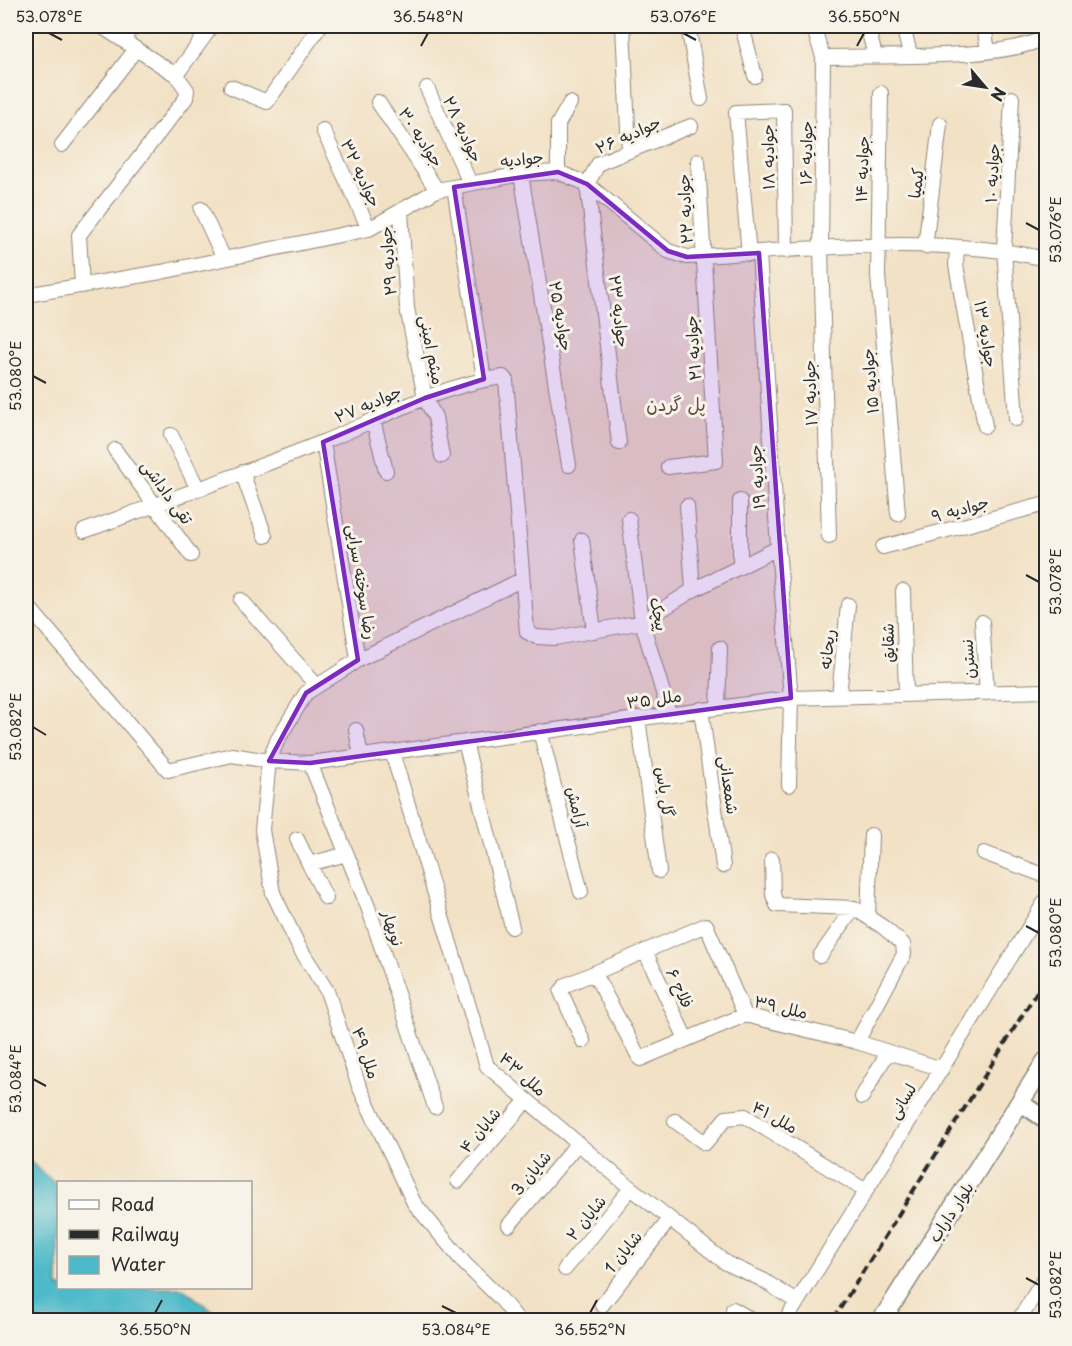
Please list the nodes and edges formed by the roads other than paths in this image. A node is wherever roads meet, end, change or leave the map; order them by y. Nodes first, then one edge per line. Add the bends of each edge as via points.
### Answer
1 (101, 26) edge
2 (133, 26) edge
3 (212, 26) edge
4 (320, 26) edge
5 (622, 26) edge
6 (688, 26) edge
7 (742, 26) edge
8 (813, 26) edge
9 (867, 26) edge
10 (903, 26) edge
11 (984, 26) edge
12 (1047, 37) edge
13 (123, 40) junction
14 (136, 49) junction
15 (988, 51) junction
16 (910, 54) junction
17 (875, 55) junction
18 (823, 57) junction
19 (176, 75) junction
20 (755, 76) dead end
21 (231, 87) dead end
22 (427, 88) dead end
23 (881, 93) dead end
24 (1012, 98) dead end
25 (701, 99) dead end
26 (378, 102) dead end
27 (570, 103) dead end
28 (736, 112) joint
29 (940, 124) dead end
30 (691, 126) dead end
31 (323, 130) dead end
32 (62, 145) dead end
33 (629, 150) junction
34 (698, 161) dead end
35 (558, 172) junction
36 (521, 174) junction
37 (470, 183) junction
38 (587, 184) junction
39 (454, 187) junction
40 (437, 190) junction
41 (201, 209) dead end
42 (401, 211) junction
43 (369, 229) junction
44 (877, 246) junction
45 (925, 247) junction
46 (957, 248) junction
47 (821, 249) junction
48 (1004, 249) junction
49 (786, 251) junction
50 (754, 253) junction
51 (704, 256) junction
52 (224, 259) junction
53 (1047, 259) edge
54 (82, 286) junction
55 (26, 295) edge
56 (407, 308) joint
57 (484, 379) junction
58 (425, 398) junction
59 (1017, 419) dead end
60 (373, 420) junction
61 (985, 426) dead end
62 (171, 435) dead end
63 (323, 442) junction
64 (619, 443) dead end
65 (115, 450) dead end
66 (442, 456) dead end
67 (569, 465) dead end
68 (668, 467) dead end
69 (386, 471) dead end
70 (242, 472) junction
71 (198, 489) junction
72 (740, 501) dead end
73 (156, 504) junction
74 (1047, 504) edge
75 (687, 506) dead end
76 (898, 514) dead end
77 (629, 519) dead end
78 (84, 531) dead end
79 (265, 536) dead end
80 (829, 536) dead end
81 (582, 540) dead end
82 (883, 547) dead end
83 (778, 548) junction
84 (191, 555) dead end
85 (740, 567) junction
86 (521, 580) junction
87 (693, 590) junction
88 (903, 591) dead end
89 (241, 600) dead end
90 (26, 604) edge
91 (848, 604) dead end
92 (642, 622) junction
93 (982, 622) dead end
94 (594, 631) junction
95 (720, 648) dead end
96 (358, 660) junction
97 (316, 686) junction
98 (1047, 691) edge
99 (987, 693) junction
100 (906, 695) junction
101 (839, 696) junction
102 (791, 698) junction
103 (718, 707) junction
104 (701, 709) junction
105 (669, 713) junction
106 (638, 718) junction
107 (356, 730) dead end
108 (540, 731) junction
109 (465, 742) junction
110 (392, 752) junction
111 (361, 756) junction
112 (269, 761) junction
113 (310, 763) junction
114 (789, 785) dead end
115 (871, 835) dead end
116 (297, 839) dead end
117 (984, 853) dead end
118 (347, 854) junction
119 (772, 859) dead end
120 (309, 864) junction
121 (723, 866) dead end
122 (659, 871) dead end
123 (1047, 876) edge
124 (582, 892) dead end
125 (326, 898) dead end
126 (1047, 900) edge
127 (854, 908) junction
128 (868, 916) junction
129 (512, 927) dead end
130 (645, 951) junction
131 (820, 956) dead end
132 (594, 973) junction
133 (745, 1015) junction
134 (686, 1039) junction
135 (583, 1041) dead end
136 (857, 1042) junction
137 (888, 1052) junction
138 (1047, 1061) edge
139 (942, 1069) junction
140 (1047, 1083) edge
141 (862, 1097) dead end
142 (527, 1100) junction
143 (1021, 1103) junction
144 (435, 1107) dead end
145 (1047, 1120) edge
146 (675, 1121) dead end
147 (578, 1143) junction
148 (458, 1181) dead end
149 (631, 1188) junction
150 (866, 1191) junction
151 (670, 1219) junction
152 (509, 1225) dead end
153 (565, 1269) dead end
154 (1047, 1276) edge
155 (797, 1302) junction
156 (602, 1305) dead end
157 (733, 1310) dead end
158 (518, 1320) edge
159 (752, 1320) edge
160 (786, 1320) edge
161 (882, 1320) edge
162 (1019, 1320) edge

1 - 13 street
2 - 13 street
3 - 19 street
4 - 21 street via 267,102
5 - 33 street
6 - 25 street
7 - 20 street
8 - 18 street, جوادیه ۱۶
9 - 17 street
10 - 16 street
11 - 15 street
12 - 15 street
13 - 14 street
14 - 19 street
14 - 32 street
15 - 16 street
16 - 17 street
17 - 18 street
18 - 47 street, جوادیه ۱۶
19 - 54 street via 186,90 186,98 79,234
22 - 37 street, جوادیه ۲۸
23 - 44 street, جوادیه ۱۴
24 - 48 street, جوادیه ۱۰
26 - 40 street, جوادیه ۳۰
27 - 35 street via 558,124
28 - 49 street, جوادیه ۱۸ via 784,110
28 - 50 street, جوادیه ۱۹
29 - 45 street, کیمیا
30 - 33 street, جوادیه ۲۶
31 - 43 street, جوادیه ۳۲
33 - 38 street, جوادیه ۲۶ via 599,162
34 - 51 street, جوادیه ۲۲
35 - 36 street, جوادیه
35 - 38 street, جوادیه
36 - 37 street, جوادیه
36 - 67 street, جوادیه ۲۵
37 - 39 street, جوادیه
38 - 51 street, جوادیه via 668,251 687,258
38 - 64 street, جوادیه ۲۳
39 - 40 street, جوادیه
39 - 57 street
40 - 42 street, جوادیه
41 - 52 street
42 - 43 street, جوادیه
42 - 56 street, جوادیه ۲۹
43 - 52 street, جوادیه
44 - 45 street, جوادیه
44 - 47 street, جوادیه
44 - 76 street, جوادیه ۱۵
45 - 46 street, جوادیه
46 - 48 street, جوادیه
46 - 61 street, جوادیه ۱۳ via 956,265
47 - 49 street, جوادیه
47 - 80 street, جوادیه ۱۷
48 - 53 street, جوادیه
48 - 59 street, جوادیه ۱۰
49 - 50 street, جوادیه
50 - 51 street, جوادیه
50 - 83 street, جوادیه ۱۹
51 - 68 street, جوادیه ۲۱ via 716,461
52 - 54 street, جوادیه
54 - 55 street, جوادیه
56 - 58 street, میثم امینی
57 - 58 street, جوادیه ۲۷
57 - 86 street via 503,376 506,380
58 - 60 street, جوادیه ۲۷
58 - 66 street, میثم امینی via 435,417
60 - 63 street, جوادیه ۲۷
60 - 69 street
62 - 71 street
63 - 70 street, جوادیه ۲۷
63 - 96 street, رضا سوخته سرایی
65 - 73 street, تقی داداشی
70 - 71 street, جوادیه ۲۷
70 - 79 street
71 - 73 street, جوادیه ۲۷
72 - 85 street
73 - 78 street, جوادیه ۲۷
73 - 84 street, تقی داداشی
74 - 82 street, جوادیه ۹
75 - 87 street
77 - 92 street, پیچک
81 - 94 street
83 - 85 street
83 - 102 street, جوادیه ۱۹
85 - 87 street
86 - 94 street via 527,632 536,637 555,638
86 - 96 street
87 - 92 street
88 - 100 street, شقایق
89 - 97 street
90 - 112 street, ملل ۳۵ via 168,770 232,755
91 - 101 street, ریحانه
92 - 94 street
92 - 105 street, پیچک
93 - 99 street, نسترن
95 - 103 street
96 - 97 street, رضا سوخته سرایی
97 - 112 street, رضا سوخته سرایی via 306,693
98 - 99 street, ملل ۳۵
99 - 100 street, ملل ۳۵
100 - 101 street, ملل ۳۵
101 - 102 street, ملل ۳۵
102 - 103 street, ملل ۳۵
102 - 114 street, جوادیه ۱۹
103 - 104 street, ملل ۳۵
104 - 105 street, ملل ۳۵
104 - 121 street, شمعدانی
105 - 106 street, ملل ۳۵
106 - 108 street, ملل ۳۵
106 - 122 street, گل یاس
107 - 111 street
108 - 109 street, ملل ۳۵
108 - 124 street, آرامش
109 - 110 street, ملل ۳۵
109 - 129 street
110 - 111 street, ملل ۳۵
110 - 142 street, ملل ۴۳ via 487,1066
111 - 113 street, ملل ۳۵
112 - 113 street, ملل ۳۵
112 - 158 street, ملل ۴۹ via 262,830 273,893 299,947 327,991 359,1086 414,1203
113 - 118 street, نوبهار
115 - 128 street
116 - 120 street
117 - 123 street
118 - 120 street
118 - 144 street, نوبهار
119 - 127 street via 777,905
120 - 125 street
126 - 139 street, لسانی
127 - 128 street
127 - 131 street
128 - 136 street via 903,944 904,954
130 - 132 street
130 - 133 street via 706,925
130 - 134 street, فلاح ۶
132 - 134 street, ملل ۳۹ via 640,1059
132 - 135 street via 566,985 561,992
133 - 134 street, ملل ۳۹
133 - 136 street, ملل ۳۹
136 - 137 street, ملل ۳۹
137 - 139 street, ملل ۳۹
137 - 141 street
138 - 143 main road, بلوار داراب
139 - 150 street, لسانی
140 - 143 main road, بلوار داراب via 1041,1092
142 - 147 street, ملل ۴۳
142 - 148 street, شایان ۴
143 - 145 street
143 - 161 main road, بلوار داراب
146 - 150 street, ملل ۴۱ via 705,1143 726,1118 745,1116
147 - 149 street, ملل ۴۳
147 - 152 street, شایان 3
149 - 151 street, ملل ۴۳
149 - 153 street, شایان ۲
150 - 155 street, لسانی
151 - 155 street, ملل ۴۳ via 726,1263
151 - 156 street, شایان 1
154 - 162 street
155 - 160 street, لسانی
157 - 159 street

